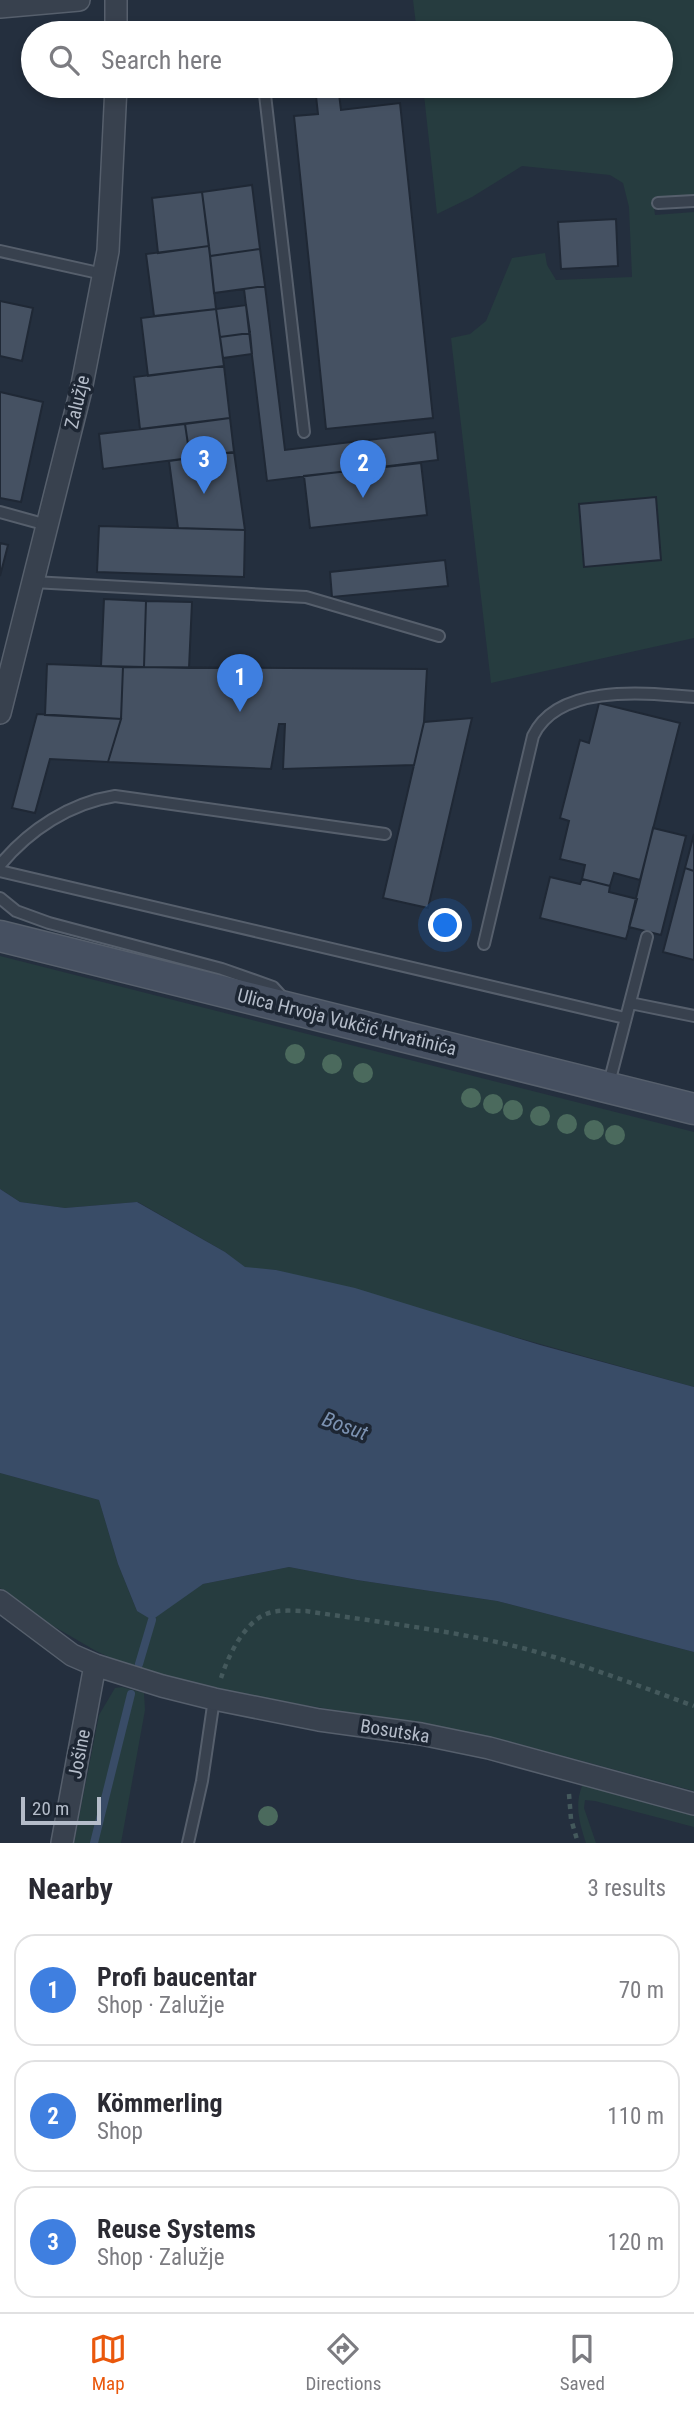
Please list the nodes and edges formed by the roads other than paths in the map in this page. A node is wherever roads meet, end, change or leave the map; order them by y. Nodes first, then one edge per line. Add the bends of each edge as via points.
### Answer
1 (79, 0) edge
2 (116, 0) edge
3 (0, 7) edge
4 (116, 21) edge
5 (115, 98) edge
6 (265, 98) edge
7 (694, 201) edge
8 (658, 203) dead end
9 (0, 251) edge
10 (103, 274) junction
11 (304, 432) dead end
12 (0, 512) edge
13 (47, 525) junction
14 (33, 582) junction
15 (439, 636) dead end
16 (694, 697) edge
17 (0, 713) edge
18 (385, 834) dead end
19 (0, 865) edge
20 (0, 871) edge
21 (0, 898) edge
22 (0, 936) edge
23 (647, 937) dead end
24 (484, 944) dead end
25 (630, 1003) junction
26 (291, 1009) junction
27 (694, 1016) edge
28 (625, 1018) junction
29 (607, 1088) junction
30 (694, 1109) edge
31 (0, 1601) edge
32 (95, 1665) junction
33 (215, 1699) junction
34 (694, 1804) edge
35 (62, 1843) edge
36 (188, 1843) edge

1 - 3 street
2 - 4 street
5 - 10 street, Zalužje
6 - 11 lane
7 - 8 lane
9 - 10 lane
10 - 13 street, Zalužje via 81,390
12 - 13 lane
13 - 14 street, Zalužje
14 - 15 lane via 306,597
14 - 17 street, Zalužje
16 - 24 lane via 614,693 571,703 539,724
18 - 19 lane via 115,796 65,811 15,847
20 - 28 lane
21 - 26 lane via 16,911 49,923 222,969 273,988
22 - 26 main road, Ulica Hrvoja Vukčić Hrvatinića
23 - 25 lane
25 - 27 lane
25 - 28 lane
26 - 29 main road, Ulica Hrvoja Vukčić Hrvatinića
28 - 29 lane
29 - 30 main road, Ulica Hrvoja Vukčić Hrvatinića
31 - 32 street, Bosutska via 72,1655
32 - 33 street, Bosutska
32 - 35 street, Jošine
33 - 34 street, Bosutska via 462,1742
33 - 36 lane

